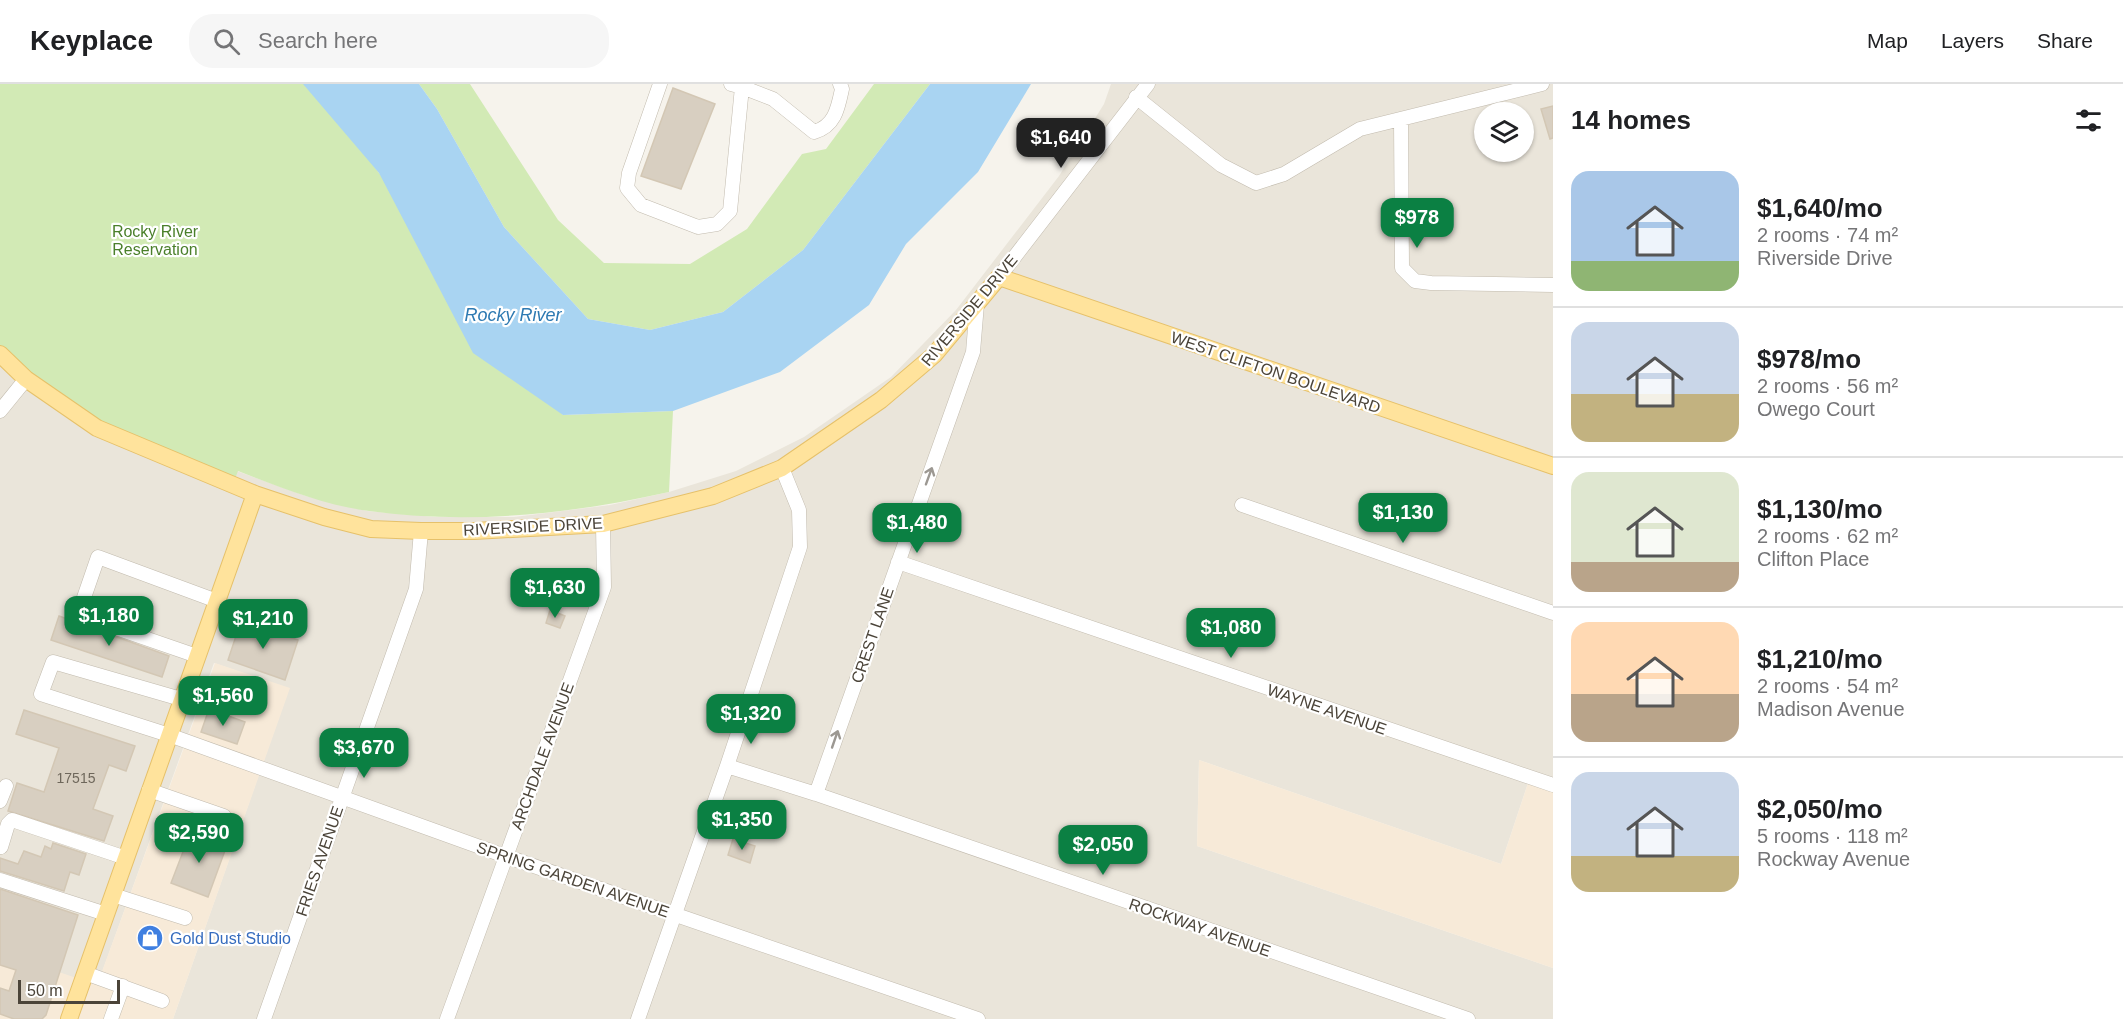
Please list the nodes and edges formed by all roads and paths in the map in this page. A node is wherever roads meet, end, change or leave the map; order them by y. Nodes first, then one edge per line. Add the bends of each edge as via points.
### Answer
1 (660, 84) edge
2 (840, 84) edge
3 (1148, 84) edge
4 (1542, 84) edge
5 (736, 86) edge
6 (1136, 97) junction
7 (1401, 119) junction
8 (999, 277) junction
9 (1553, 285) edge
10 (977, 304) junction
11 (0, 354) edge
12 (26, 379) junction
13 (0, 411) edge
14 (1553, 466) edge
15 (782, 468) junction
16 (255, 494) junction
17 (1242, 505) dead end
18 (603, 524) junction
19 (421, 531) junction
20 (898, 562) junction
21 (217, 601) junction
22 (1553, 613) edge
23 (197, 656) junction
24 (181, 699) junction
25 (169, 735) junction
26 (727, 766) junction
27 (6, 786) dead end
28 (1553, 786) edge
29 (149, 790) junction
30 (816, 794) junction
31 (341, 798) junction
32 (0, 801) edge
33 (0, 812) edge
34 (224, 816) dead end
35 (9, 823) junction
36 (1, 847) edge
37 (505, 856) junction
38 (126, 858) junction
39 (0, 880) edge
40 (112, 895) junction
41 (106, 914) junction
42 (675, 915) junction
43 (185, 918) dead end
44 (85, 973) junction
45 (123, 986) junction
46 (162, 1001) dead end
47 (69, 1019) edge
48 (111, 1019) edge
49 (264, 1019) edge
50 (447, 1019) edge
51 (638, 1019) edge
52 (978, 1019) edge
53 (1468, 1019) edge

1 - 5 street via 627,188 641,205 698,227 717,224 730,211
2 - 5 street via 836,114 823,130 814,132 773,99
3 - 6 street, RIVERSIDE DRIVE
4 - 7 street
6 - 7 street via 1221,165 1256,183 1284,174 1360,129
6 - 8 street, RIVERSIDE DRIVE
7 - 9 street via 1402,268 1415,281 1431,283
8 - 10 main road, RIVERSIDE DRIVE
8 - 14 main road, WEST CLIFTON BOULEVARD
10 - 15 main road, RIVERSIDE DRIVE via 934,355 881,400
20 -> 10 street, CREST LANE via 973,352
11 - 12 main road, RIVERSIDE DRIVE
12 - 13 street
12 - 16 main road, RIVERSIDE DRIVE via 98,428
15 - 18 main road, RIVERSIDE DRIVE via 713,496
15 - 26 street via 799,510 800,548
16 - 19 main road, RIVERSIDE DRIVE via 371,529
16 - 21 main road
17 - 22 street
18 - 19 main road, RIVERSIDE DRIVE
18 - 37 street, ARCHDALE AVENUE via 604,586
19 - 31 street, FRIES AVENUE via 416,589
20 - 28 street, WAYNE AVENUE
30 -> 20 street, CREST LANE
21 - 23 main road
21 - 23 street via 98,557 78,615
23 - 24 main road
24 - 25 main road
24 - 25 street, SPRING GARDEN AVENUE via 53,662 42,694
25 - 29 main road
25 - 31 street, SPRING GARDEN AVENUE
26 - 30 street, ROCKWAY AVENUE
26 - 42 street
27 - 32 street
29 - 34 street
29 - 38 main road
30 - 53 street, ROCKWAY AVENUE
31 - 37 street, SPRING GARDEN AVENUE
31 - 49 street, FRIES AVENUE
33 - 35 street
35 - 36 street
35 - 38 street via 12,820
37 - 42 street, SPRING GARDEN AVENUE
37 - 50 street, ARCHDALE AVENUE
38 - 40 main road
39 - 41 street
40 - 41 main road
40 - 43 street
41 - 44 main road
42 - 51 street
42 - 52 street, SPRING GARDEN AVENUE
44 - 45 street
44 - 47 main road
45 - 46 street
45 - 48 street

